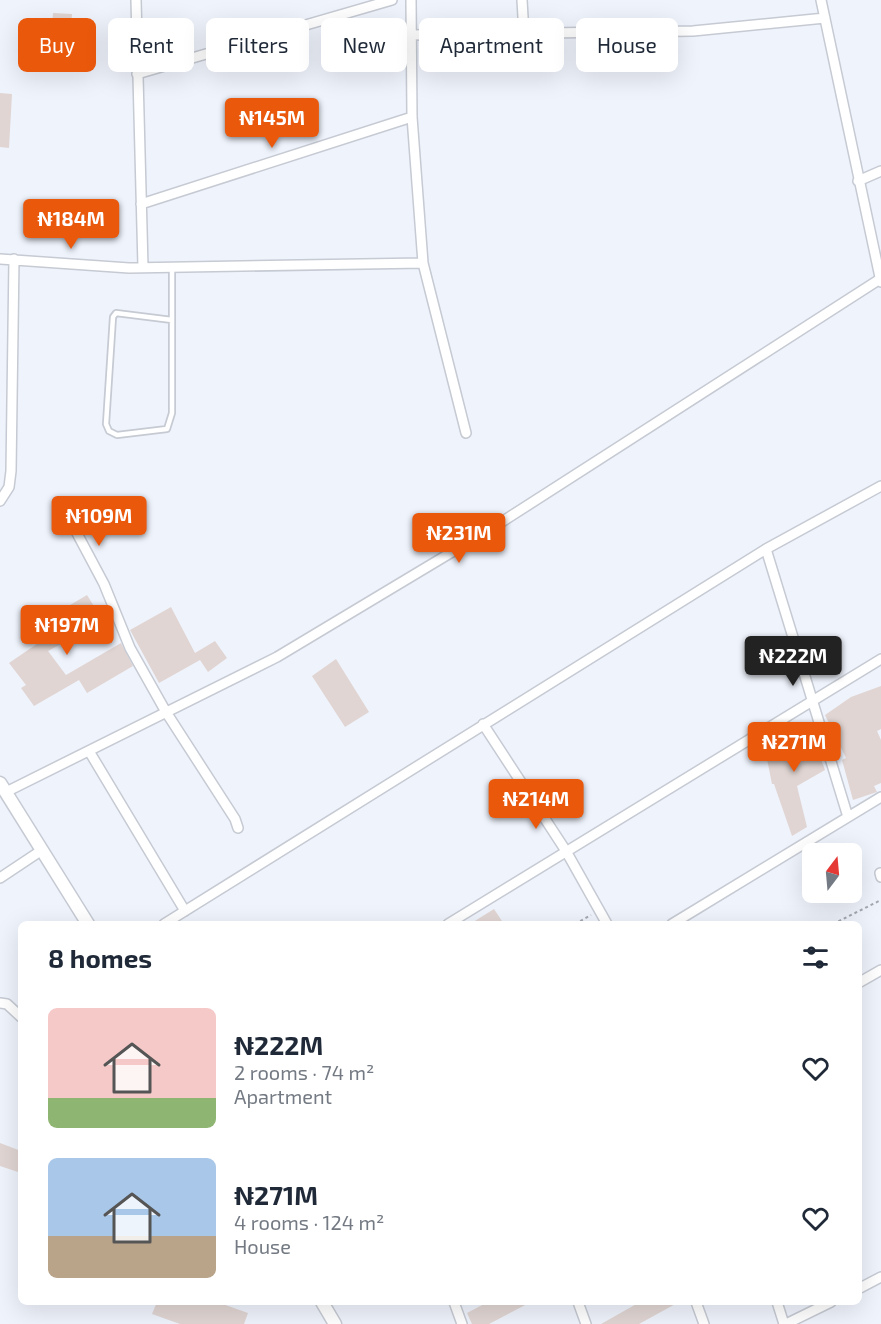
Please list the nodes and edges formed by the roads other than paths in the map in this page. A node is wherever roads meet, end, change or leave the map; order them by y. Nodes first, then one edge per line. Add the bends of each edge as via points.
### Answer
1 (136, 0) edge
2 (392, 0) edge
3 (411, 0) edge
4 (522, 0) edge
5 (822, 0) edge
6 (523, 18) edge
7 (825, 18) junction
8 (564, 33) edge
9 (411, 35) junction
10 (419, 35) edge
11 (136, 74) junction
12 (412, 117) junction
13 (881, 171) edge
14 (858, 182) junction
15 (141, 204) junction
16 (0, 259) edge
17 (14, 259) junction
18 (423, 263) junction
19 (172, 266) junction
20 (143, 267) junction
21 (880, 281) edge
22 (172, 320) junction
23 (466, 433) dead end
24 (881, 486) edge
25 (0, 501) edge
26 (71, 522) dead end
27 (766, 549) junction
28 (881, 659) edge
29 (811, 701) junction
30 (166, 712) junction
31 (483, 724) junction
32 (89, 751) junction
33 (3, 788) edge
34 (881, 797) edge
35 (848, 817) junction
36 (238, 828) dead end
37 (42, 850) junction
38 (566, 851) junction
39 (0, 878) edge
40 (185, 911) junction
41 (86, 921) edge
42 (169, 921) edge
43 (453, 921) edge
44 (605, 921) edge
45 (677, 921) edge
46 (881, 970) edge
47 (862, 981) edge
48 (0, 1003) edge
49 (18, 1014) edge
50 (881, 1277) edge
51 (862, 1287) edge
52 (326, 1305) edge
53 (455, 1305) edge
54 (579, 1305) edge
55 (697, 1305) edge
56 (778, 1305) edge
57 (825, 1305) edge
58 (335, 1324) edge
59 (462, 1324) edge
60 (586, 1324) edge
61 (704, 1324) edge
62 (785, 1324) edge

1 - 11 street
2 - 11 street
3 - 9 street
4 - 6 street
5 - 7 street
7 - 8 street via 693,31
7 - 14 street
9 - 10 street
9 - 12 street
11 - 15 street
12 - 15 street
12 - 18 street
13 - 14 street
14 - 21 street
15 - 20 street
16 - 17 street
17 - 20 street
17 - 25 street via 11,471 9,487
18 - 19 street
18 - 23 street
19 - 20 street
19 - 22 lane
21 - 30 street via 497,525 277,657
22 - 22 lane via 172,413 167,429 117,435 109,431 106,424 113,317 116,312
24 - 27 street
26 - 30 street via 104,584 130,648
27 - 29 street
27 - 31 street
28 - 29 street
29 - 35 street
29 - 38 street
30 - 32 street
30 - 36 street
31 - 38 street
31 - 40 street
32 - 33 street
32 - 40 street
33 - 37 main road
34 - 35 street
35 - 45 street
37 - 39 street
37 - 41 main road
38 - 43 street
38 - 44 street
40 - 42 street
46 - 47 street
48 - 49 street
50 - 51 street
52 - 58 main road
53 - 59 street
54 - 60 street
55 - 61 street
56 - 62 street
57 - 62 street

